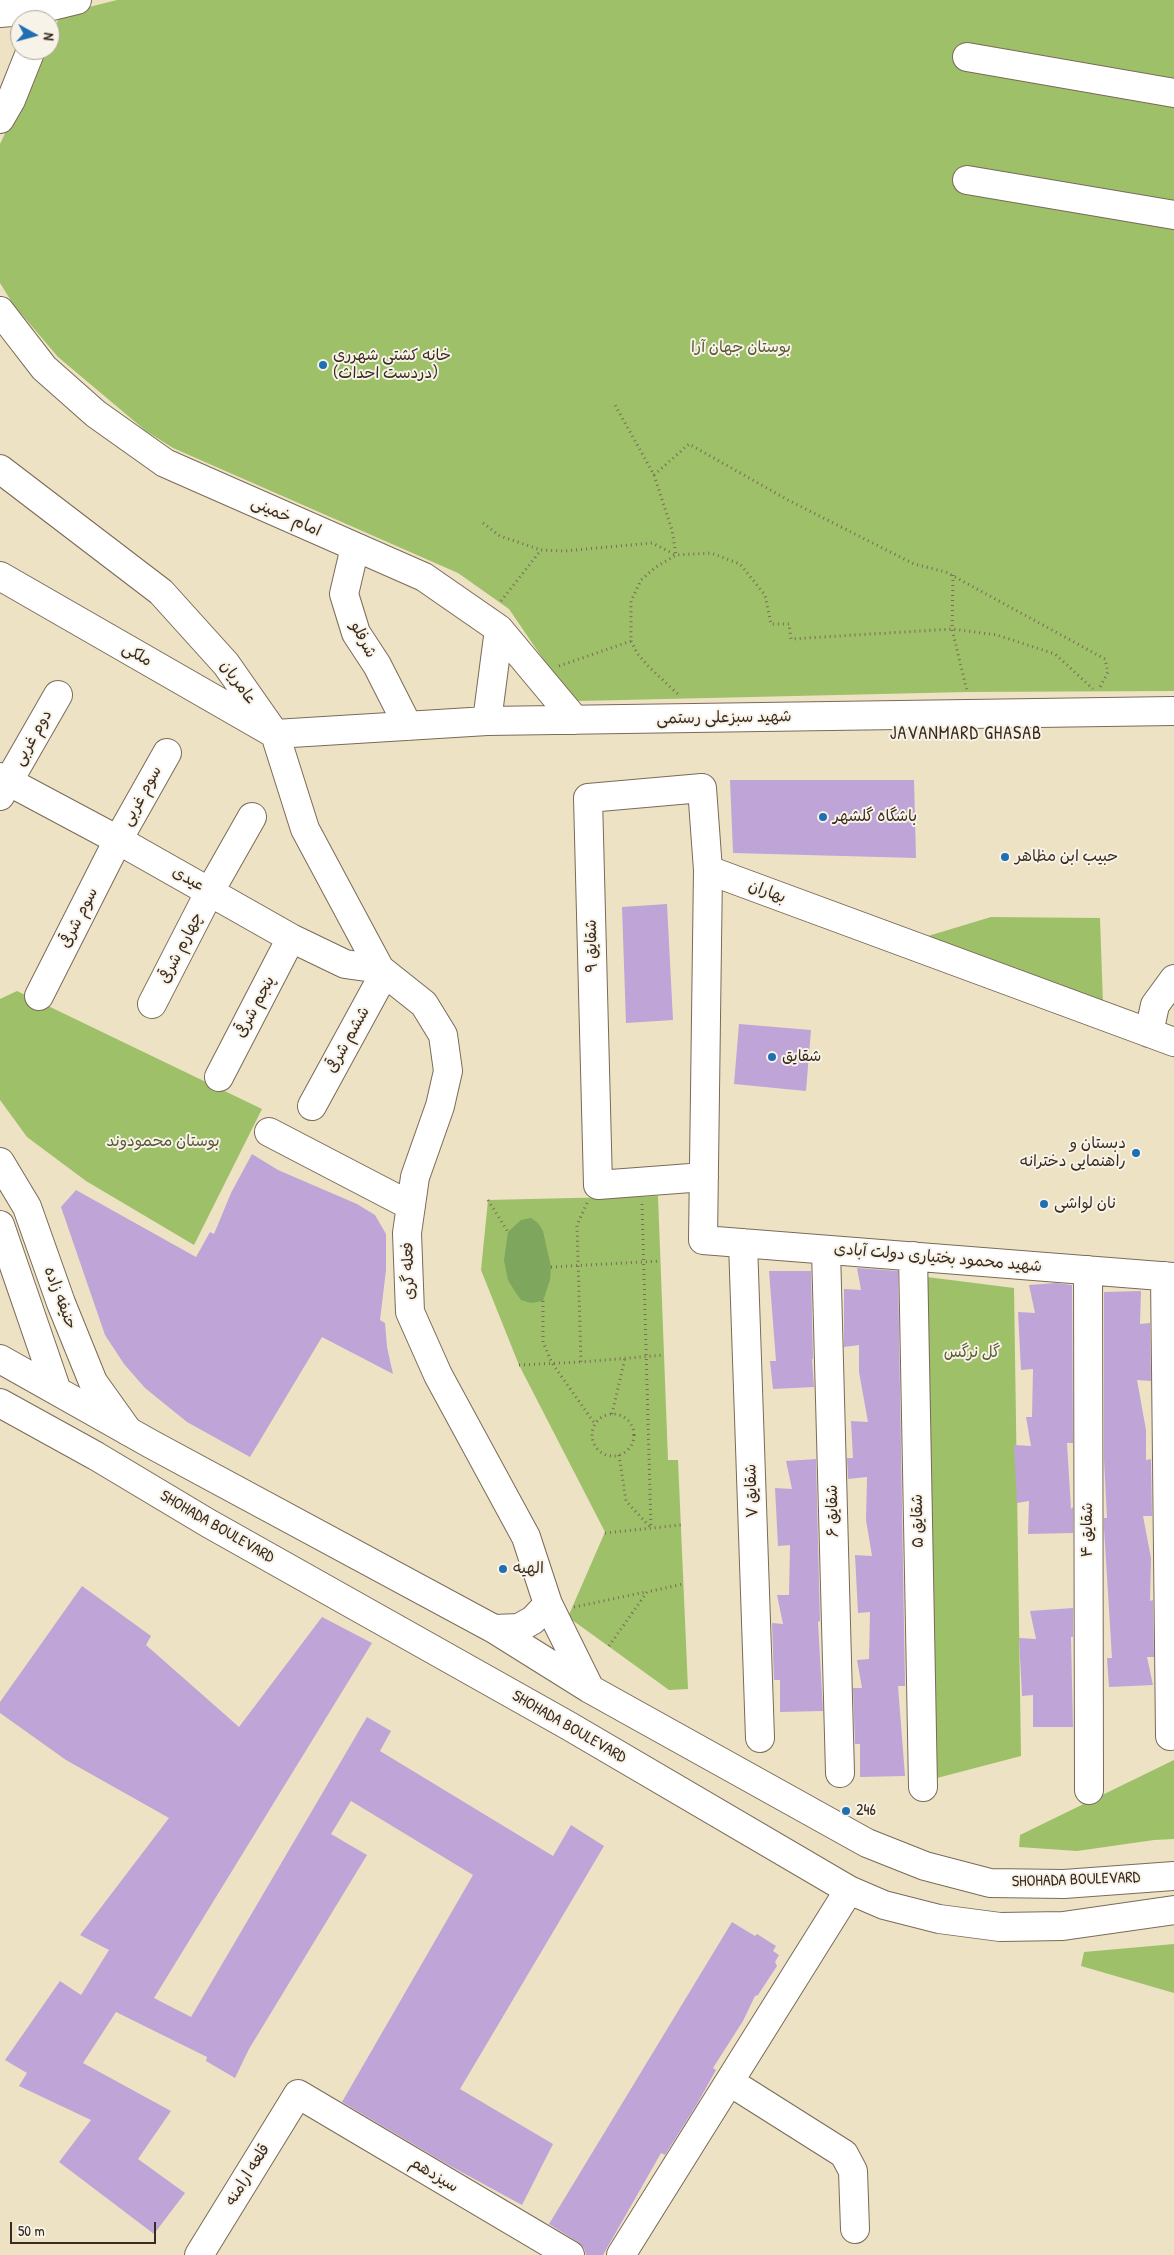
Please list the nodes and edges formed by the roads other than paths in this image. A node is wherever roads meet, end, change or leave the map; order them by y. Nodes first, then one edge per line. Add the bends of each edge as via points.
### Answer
1 (77, 0) edge
2 (36, 10) edge
3 (967, 57) dead end
4 (27, 60) edge
5 (1174, 93) edge
6 (0, 119) edge
7 (967, 180) dead end
8 (1174, 215) edge
9 (0, 310) edge
10 (0, 469) edge
11 (355, 547) junction
12 (0, 576) edge
13 (499, 629) junction
14 (58, 694) dead end
15 (1174, 711) edge
16 (575, 720) junction
17 (487, 721) junction
18 (408, 726) junction
19 (275, 734) junction
20 (167, 753) dead end
21 (3, 785) edge
22 (252, 817) dead end
23 (118, 840) junction
24 (708, 870) junction
25 (210, 891) junction
26 (291, 938) junction
27 (382, 971) junction
28 (1174, 979) edge
29 (39, 996) dead end
30 (152, 1004) dead end
31 (1149, 1033) junction
32 (1174, 1042) edge
33 (219, 1077) dead end
34 (312, 1106) dead end
35 (270, 1132) dead end
36 (0, 1162) edge
37 (704, 1177) junction
38 (411, 1206) junction
39 (0, 1225) edge
40 (743, 1243) junction
41 (826, 1250) junction
42 (913, 1256) junction
43 (1088, 1270) junction
44 (1170, 1276) edge
45 (0, 1359) edge
46 (58, 1391) junction
47 (0, 1403) edge
48 (128, 1431) junction
49 (560, 1606) junction
50 (494, 1629) junction
51 (590, 1689) junction
52 (569, 1726) junction
53 (1170, 1736) dead end
54 (760, 1738) dead end
55 (840, 1773) dead end
56 (923, 1787) dead end
57 (1089, 1790) dead end
58 (1174, 1876) edge
59 (849, 1890) junction
60 (1174, 1910) edge
61 (730, 2082) junction
62 (298, 2094) joint
63 (855, 2229) dead end
64 (199, 2255) edge
65 (570, 2255) edge
66 (621, 2255) edge

1 - 2 street
3 - 5 street
4 - 6 street
7 - 8 street
9 - 11 street, امام خمینی via 44,368 96,414 166,463
10 - 19 street, عامریان via 161,592 226,664
11 - 13 street, امام خمینی via 424,577
11 - 18 street, شرفلو via 344,594 356,633 377,665
12 - 19 street, ملکی
13 - 16 street, امام خمینی
13 - 17 street
14 - 21 street, دوم غربی
15 - 16 street, شهید سبزعلی رستمی
16 - 17 street, شهید سبزعلی رستمی
17 - 18 street, شهید سبزعلی رستمی
18 - 19 street, شهید سبزعلی رستمی
19 - 27 street, عامریان via 305,829
20 - 23 street, سوم غربی
21 - 23 street, عیدی
22 - 25 street, چهارم شرقی
23 - 25 street, عیدی
23 - 29 street, سوم شرقی
24 - 31 street, بهاران
24 - 37 street
24 - 37 street, شقایق ۹ via 702,788 588,798 598,1185
25 - 26 street, عیدی
25 - 30 street, چهارم شرقی
26 - 27 street, عیدی via 345,964
26 - 33 street, پنجم شرقی
27 - 34 street, ششم شرقی
27 - 38 street, فعله گری via 424,1004 443,1036 448,1071 416,1177
28 - 31 street via 1155,1005
31 - 32 street, بهاران
35 - 38 street
36 - 48 street, حنیفه زاده via 27,1207 93,1382
37 - 40 street, شهید محمود بختیاری دولت آبادی via 703,1240
38 - 49 street, فعله گری via 407,1233 410,1312 438,1376
39 - 46 street
40 - 41 street, شهید محمود بختیاری دولت آبادی
40 - 54 street, شقایق ۷
41 - 42 street, شهید محمود بختیاری دولت آبادی
41 - 55 street, شقایق ۶
42 - 43 street, شهید محمود بختیاری دولت آبادی
42 - 56 street, شقایق ۵
43 - 44 street, شهید محمود بختیاری دولت آبادی
43 - 57 street, شقایق ۴
44 - 53 street
45 - 46 street, SHOHADA BOULEVARD
46 - 48 street, SHOHADA BOULEVARD
47 - 52 street, SHOHADA BOULEVARD
48 - 50 street, SHOHADA BOULEVARD
49 - 50 street via 519,1628
49 - 51 street, فعله گری
50 - 51 street, SHOHADA BOULEVARD
51 - 52 street
51 - 58 street, SHOHADA BOULEVARD via 867,1844 925,1866 990,1883 1064,1884
52 - 59 street, SHOHADA BOULEVARD
59 - 60 street, SHOHADA BOULEVARD via 884,1904 939,1919 1000,1927 1063,1926
59 - 61 street
61 - 63 street via 844,2154 853,2171
61 - 66 street
62 - 64 street, قلعه ارامنه
62 - 65 street, سیزدهم

